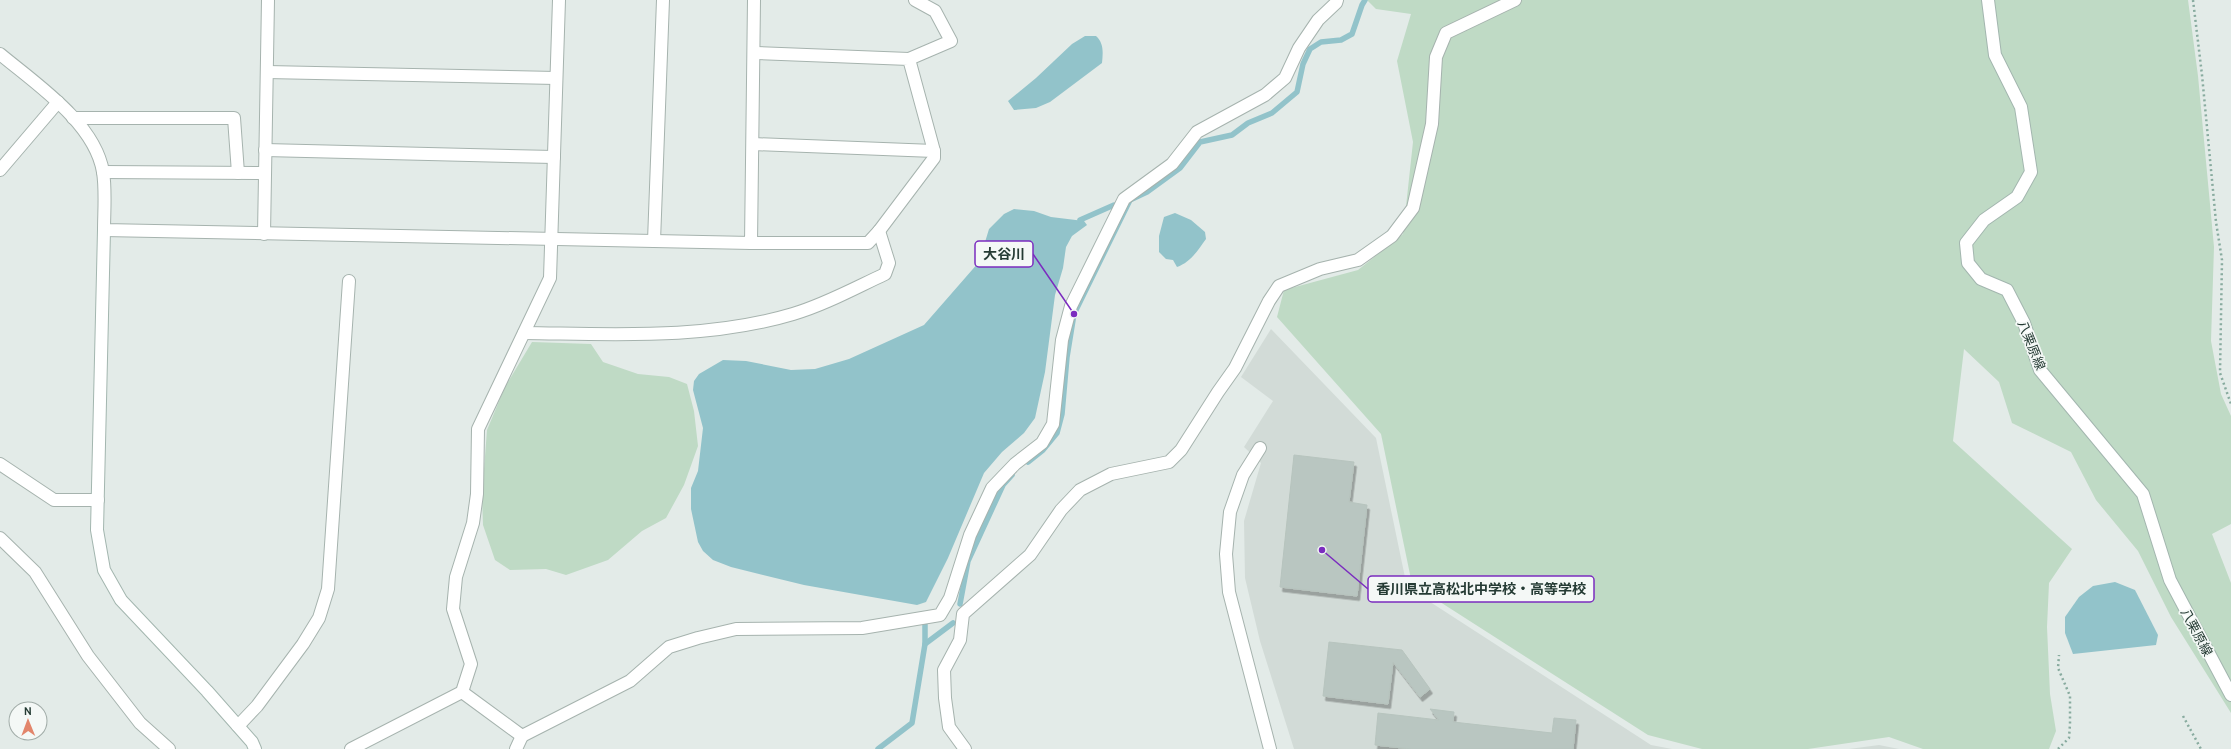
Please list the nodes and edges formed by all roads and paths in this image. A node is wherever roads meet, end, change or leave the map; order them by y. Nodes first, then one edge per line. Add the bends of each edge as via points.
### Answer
1 (268, 0) edge
2 (559, 0) edge
3 (663, 0) edge
4 (754, 0) edge
5 (915, 0) edge
6 (1337, 0) edge
7 (1515, 0) edge
8 (1988, 0) edge
9 (2193, 0) edge
10 (755, 53) junction
11 (0, 54) edge
12 (909, 59) junction
13 (267, 72) junction
14 (556, 78) junction
15 (58, 102) junction
16 (73, 118) junction
17 (753, 144) junction
18 (266, 150) junction
19 (934, 151) junction
20 (554, 157) junction
21 (0, 170) edge
22 (103, 172) junction
23 (238, 173) junction
24 (265, 173) junction
25 (104, 230) junction
26 (879, 231) junction
27 (264, 234) junction
28 (552, 239) junction
29 (654, 241) junction
30 (751, 243) junction
31 (349, 281) dead end
32 (524, 333) junction
33 (2231, 404) edge
34 (1260, 448) dead end
35 (0, 464) edge
36 (98, 500) junction
37 (0, 538) edge
38 (963, 614) junction
39 (940, 615) junction
40 (2058, 655) dead end
41 (462, 692) junction
42 (2231, 694) edge
43 (2183, 716) dead end
44 (238, 726) junction
45 (522, 736) junction
46 (169, 749) edge
47 (255, 749) edge
48 (351, 749) edge
49 (516, 749) edge
50 (965, 749) edge
51 (1270, 749) edge
52 (2058, 749) edge
53 (2201, 749) edge

1 - 13 street
2 - 14 street
3 - 29 street
4 - 10 street
5 - 12 street via 935,11 951,41
6 - 39 street via 1314,25 1285,78 1265,95 1197,132 1172,164 1124,199 1071,306 1062,340 1053,424 1042,444 1015,464 992,488 970,535 950,598
7 - 38 street via 1446,33 1436,57 1432,124 1413,208 1392,236 1358,260 1320,269 1279,286 1235,368 1181,450 1169,462 1111,474 1080,490 1061,510 1030,555
8 - 42 street, 八栗原線 via 1995,55 2021,107 2031,172 2017,197 1984,220 1966,242 1968,263 1982,279 2006,290 2024,323 2040,370 2143,494 2170,580
9 - 33 path via 2222,260 2220,373
10 - 12 street
10 - 17 street
11 - 15 street
12 - 19 street
13 - 14 street
13 - 18 street
14 - 20 street
15 - 16 street
15 - 21 street
16 - 22 street via 96,149
16 - 23 street via 234,118
17 - 19 street
17 - 30 street
18 - 20 street
18 - 24 street
19 - 26 street via 934,158
20 - 28 street
22 - 23 street
22 - 25 street
23 - 24 street
24 - 27 street
25 - 27 street
25 - 36 street
26 - 30 street via 868,243
26 - 32 street via 889,263 885,274 794,314 733,328 663,335
27 - 28 street
28 - 29 street
28 - 32 street via 550,278
29 - 30 street
31 - 44 street via 328,589 320,618 303,644 257,706
32 - 41 street via 478,429 477,494 473,523 456,577 453,609 471,664
34 - 51 street via 1243,475 1230,512 1226,554 1229,592
35 - 36 street via 54,500
36 - 44 street via 97,530 104,570 121,600
37 - 46 street via 35,572 88,656 140,723
38 - 39 street
38 - 50 street via 960,640 944,670 949,727
39 - 45 street via 862,628 736,629 698,638 669,647 630,681
40 - 52 path via 2058,668 2070,696 2070,717 2069,738
41 - 45 street
41 - 48 street
43 - 53 path
44 - 47 street
45 - 49 street

